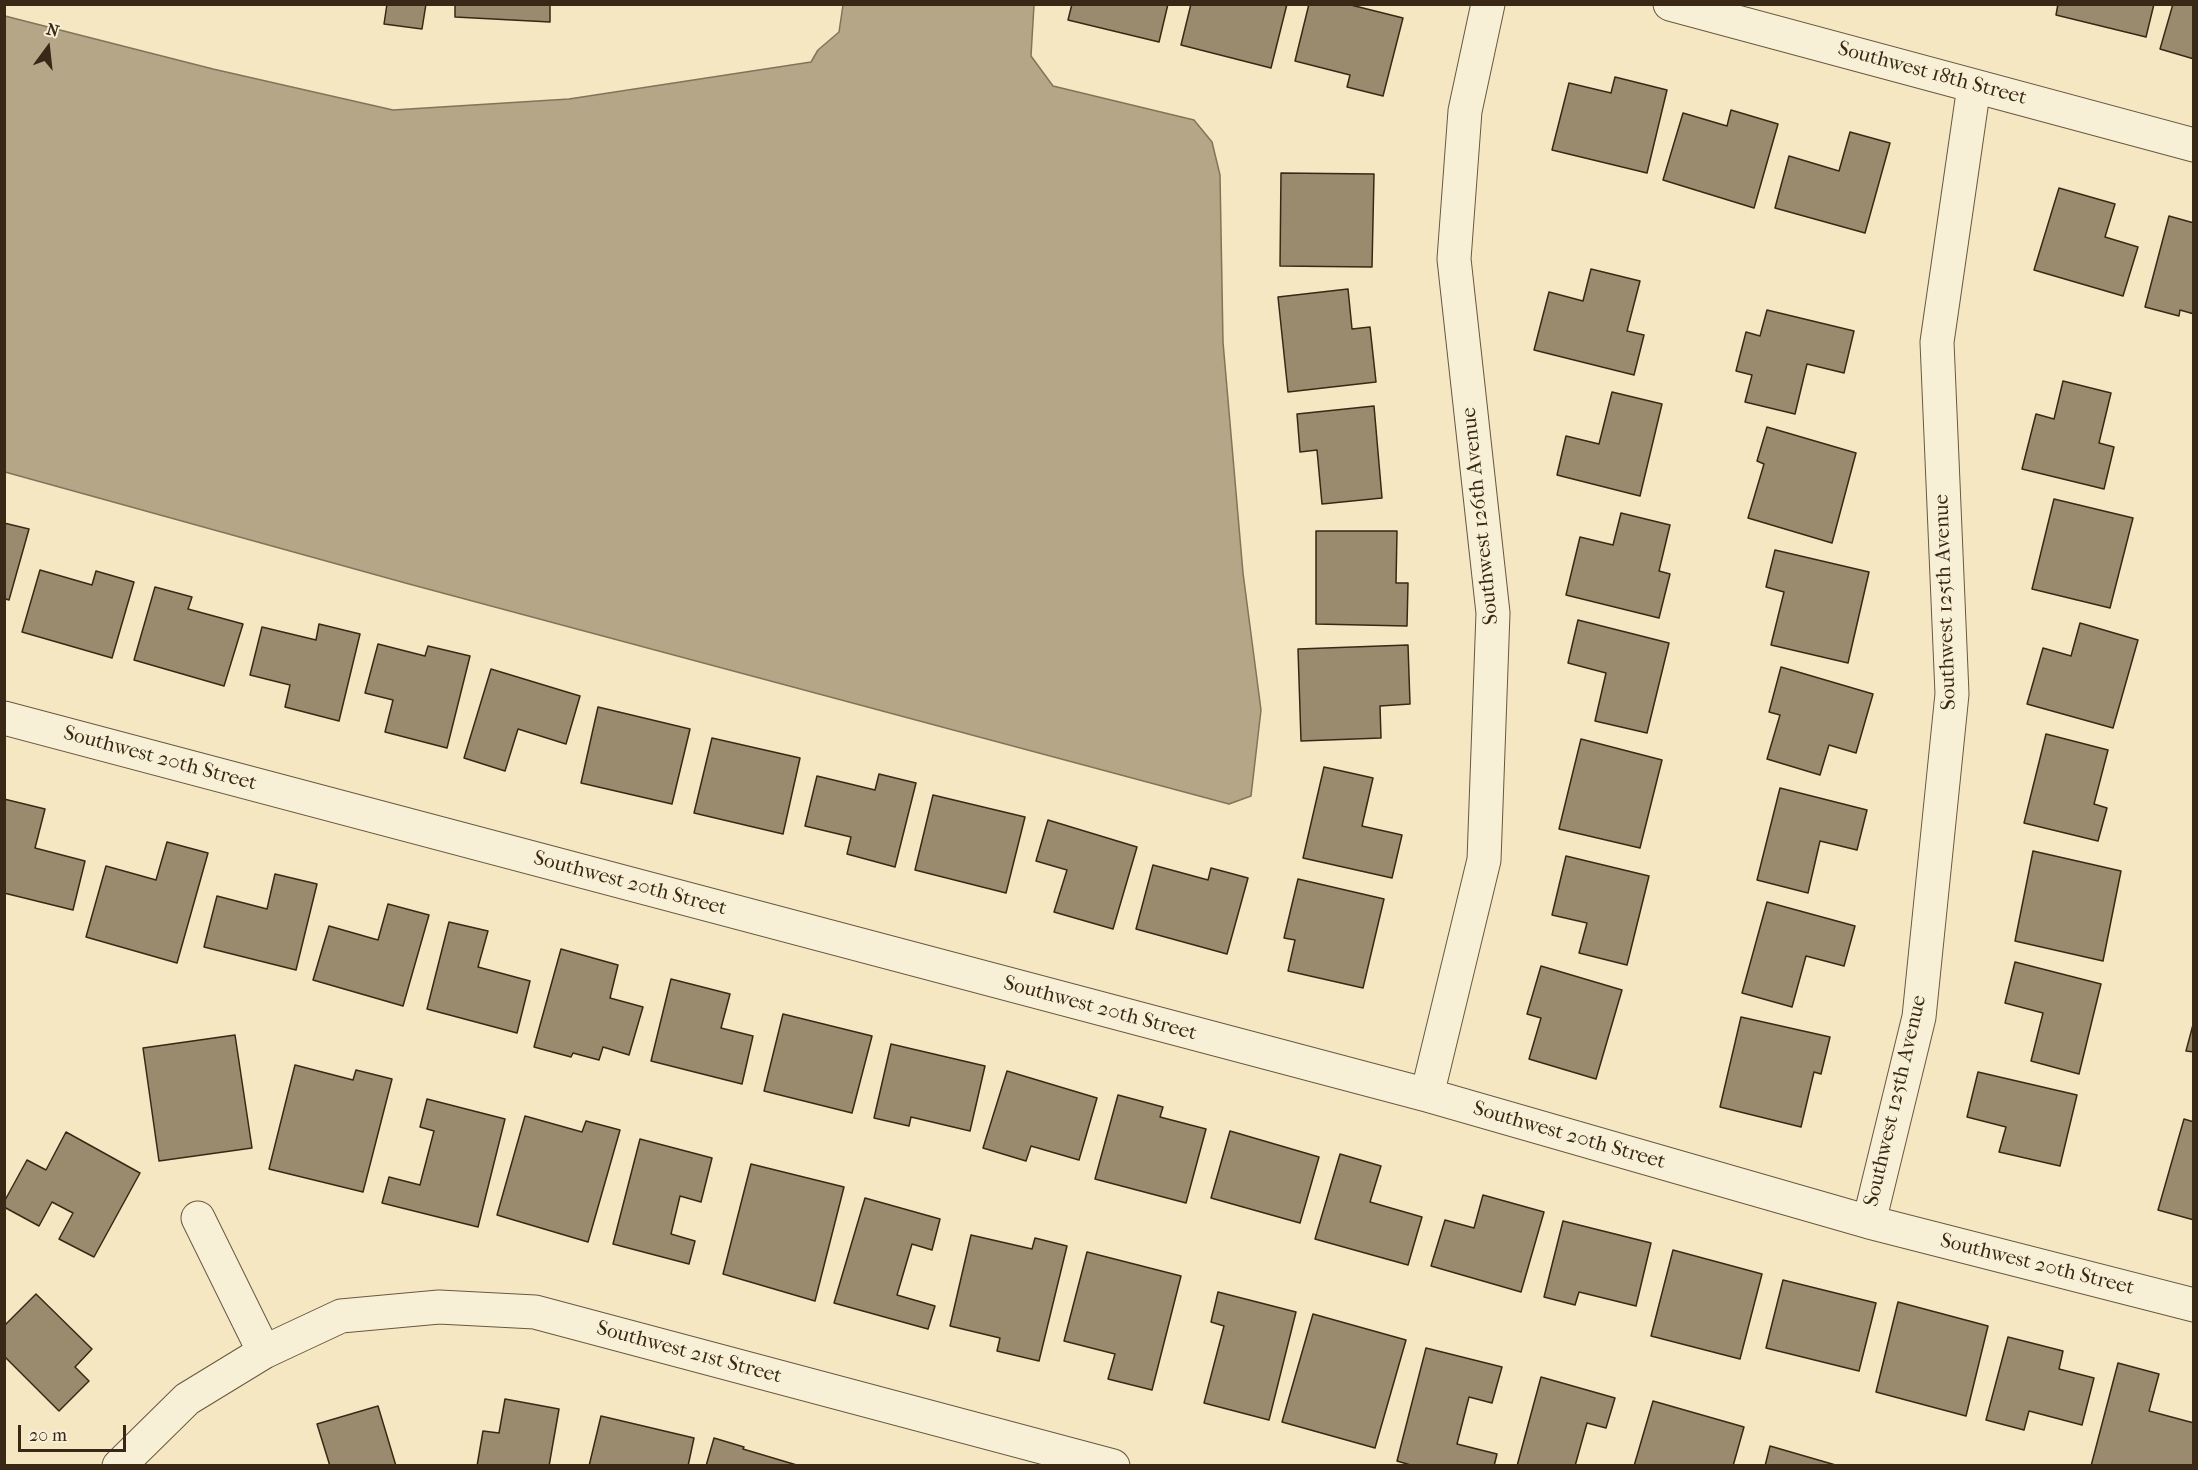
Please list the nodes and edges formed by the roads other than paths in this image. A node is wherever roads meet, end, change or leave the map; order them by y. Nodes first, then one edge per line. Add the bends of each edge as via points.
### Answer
1 (1488, 4) edge
2 (1670, 4) edge
3 (1974, 86) junction
4 (2193, 145) edge
5 (4, 718) edge
6 (1427, 1095) junction
7 (198, 1218) dead end
8 (1869, 1222) junction
9 (2193, 1305) edge
10 (264, 1352) junction
11 (119, 1466) edge
12 (1113, 1466) edge

1 - 6 street, Southwest 126th Avenue via 1465,111 1454,259 1493,614 1484,860
2 - 3 street, Southwest 18th Street
3 - 4 street, Southwest 18th Street
3 - 8 street, Southwest 125th Avenue via 1936,342 1952,694 1919,1017
5 - 6 street, Southwest 20th Street
6 - 8 street, Southwest 20th Street
7 - 10 street
8 - 9 street, Southwest 20th Street
10 - 11 street, Southwest 21st Street via 187,1399
10 - 12 street, Southwest 21st Street via 341,1316 439,1306 535,1312

